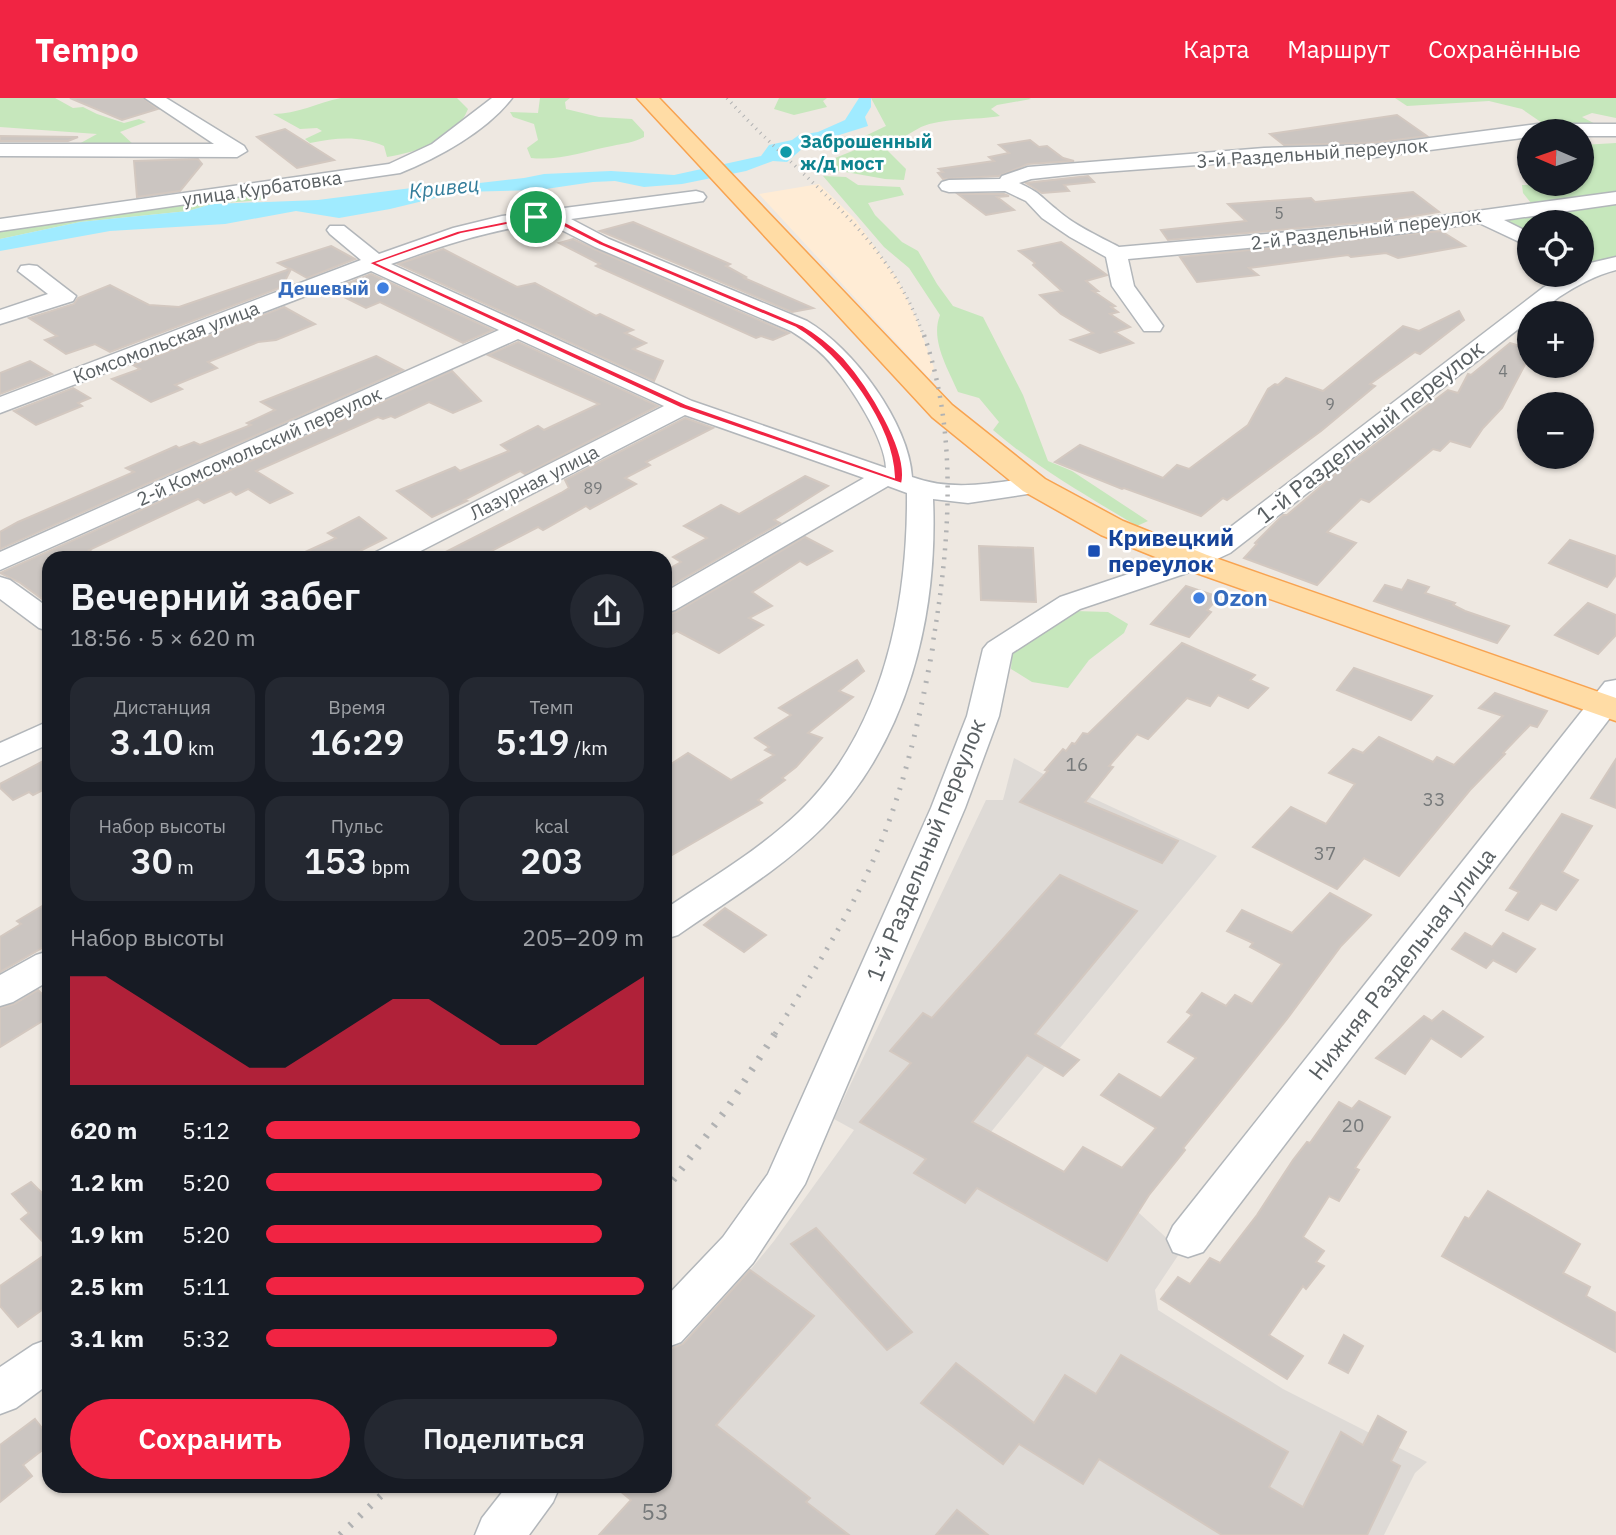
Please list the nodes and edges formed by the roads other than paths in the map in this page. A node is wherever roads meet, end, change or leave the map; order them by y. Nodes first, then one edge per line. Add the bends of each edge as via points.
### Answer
1 (154, 98) edge
2 (494, 99) edge
3 (651, 102) edge
4 (1616, 130) edge
5 (0, 150) edge
6 (237, 150) junction
7 (1009, 183) junction
8 (275, 185) junction
9 (949, 186) dead end
10 (696, 197) dead end
11 (1616, 198) edge
12 (549, 216) junction
13 (1481, 216) junction
14 (0, 225) edge
15 (337, 230) dead end
16 (1517, 234) edge
17 (1116, 254) junction
18 (1597, 266) edge
19 (366, 269) junction
20 (29, 271) dead end
21 (0, 317) edge
22 (1152, 326) dead end
23 (518, 330) junction
24 (0, 406) edge
25 (683, 406) junction
26 (902, 483) junction
27 (1034, 485) junction
28 (400, 551) edge
29 (0, 562) edge
30 (1196, 562) junction
31 (0, 586) edge
32 (672, 600) edge
33 (42, 617) edge
34 (1612, 702) edge
35 (42, 735) edge
36 (0, 756) edge
37 (672, 921) edge
38 (42, 968) edge
39 (0, 992) edge
40 (1188, 1239) dead end
41 (672, 1321) edge
42 (42, 1364) edge
43 (0, 1393) edge
44 (531, 1493) edge
45 (499, 1535) edge

1 - 6 street
2 - 8 street, улица Курбатовка via 467,130 425,158 382,172
3 - 27 main road via 942,411
4 - 7 street, 3-й Раздельный переулок via 1538,130 1435,145 1077,168 1028,173
5 - 6 street
6 - 8 street
7 - 9 street, 3-й Раздельный переулок
7 - 17 street via 1077,233
8 - 14 street, улица Курбатовка
10 - 12 street, Комсомольская улица
11 - 13 street, 2-й Раздельный переулок
12 - 19 street, Комсомольская улица via 460,232
12 - 26 street via 819,338 843,362 877,414 898,458
13 - 16 street
13 - 17 street, 2-й Раздельный переулок via 1377,231
15 - 19 street
17 - 22 street via 1123,286
18 - 30 street, 1-й Раздельный переулок via 1552,292 1264,512 1242,534
19 - 23 street
19 - 24 street, Комсомольская улица
20 - 21 street via 65,296
23 - 25 street
23 - 29 street, 2-й Комсомольский переулок
25 - 26 street
25 - 28 street, Лазурная улица
26 - 27 street via 968,495
26 - 32 street
26 - 37 street via 923,529 911,631 882,712 858,759 829,800 787,841
27 - 30 main road via 1112,528
30 - 34 main road
30 - 41 street, 1-й Раздельный переулок via 1080,598 998,649 983,716 948,808 784,1184 738,1250
31 - 33 street
34 - 40 street, Нижняя Раздельная улица
35 - 36 street
38 - 39 street
42 - 43 street
44 - 45 street

